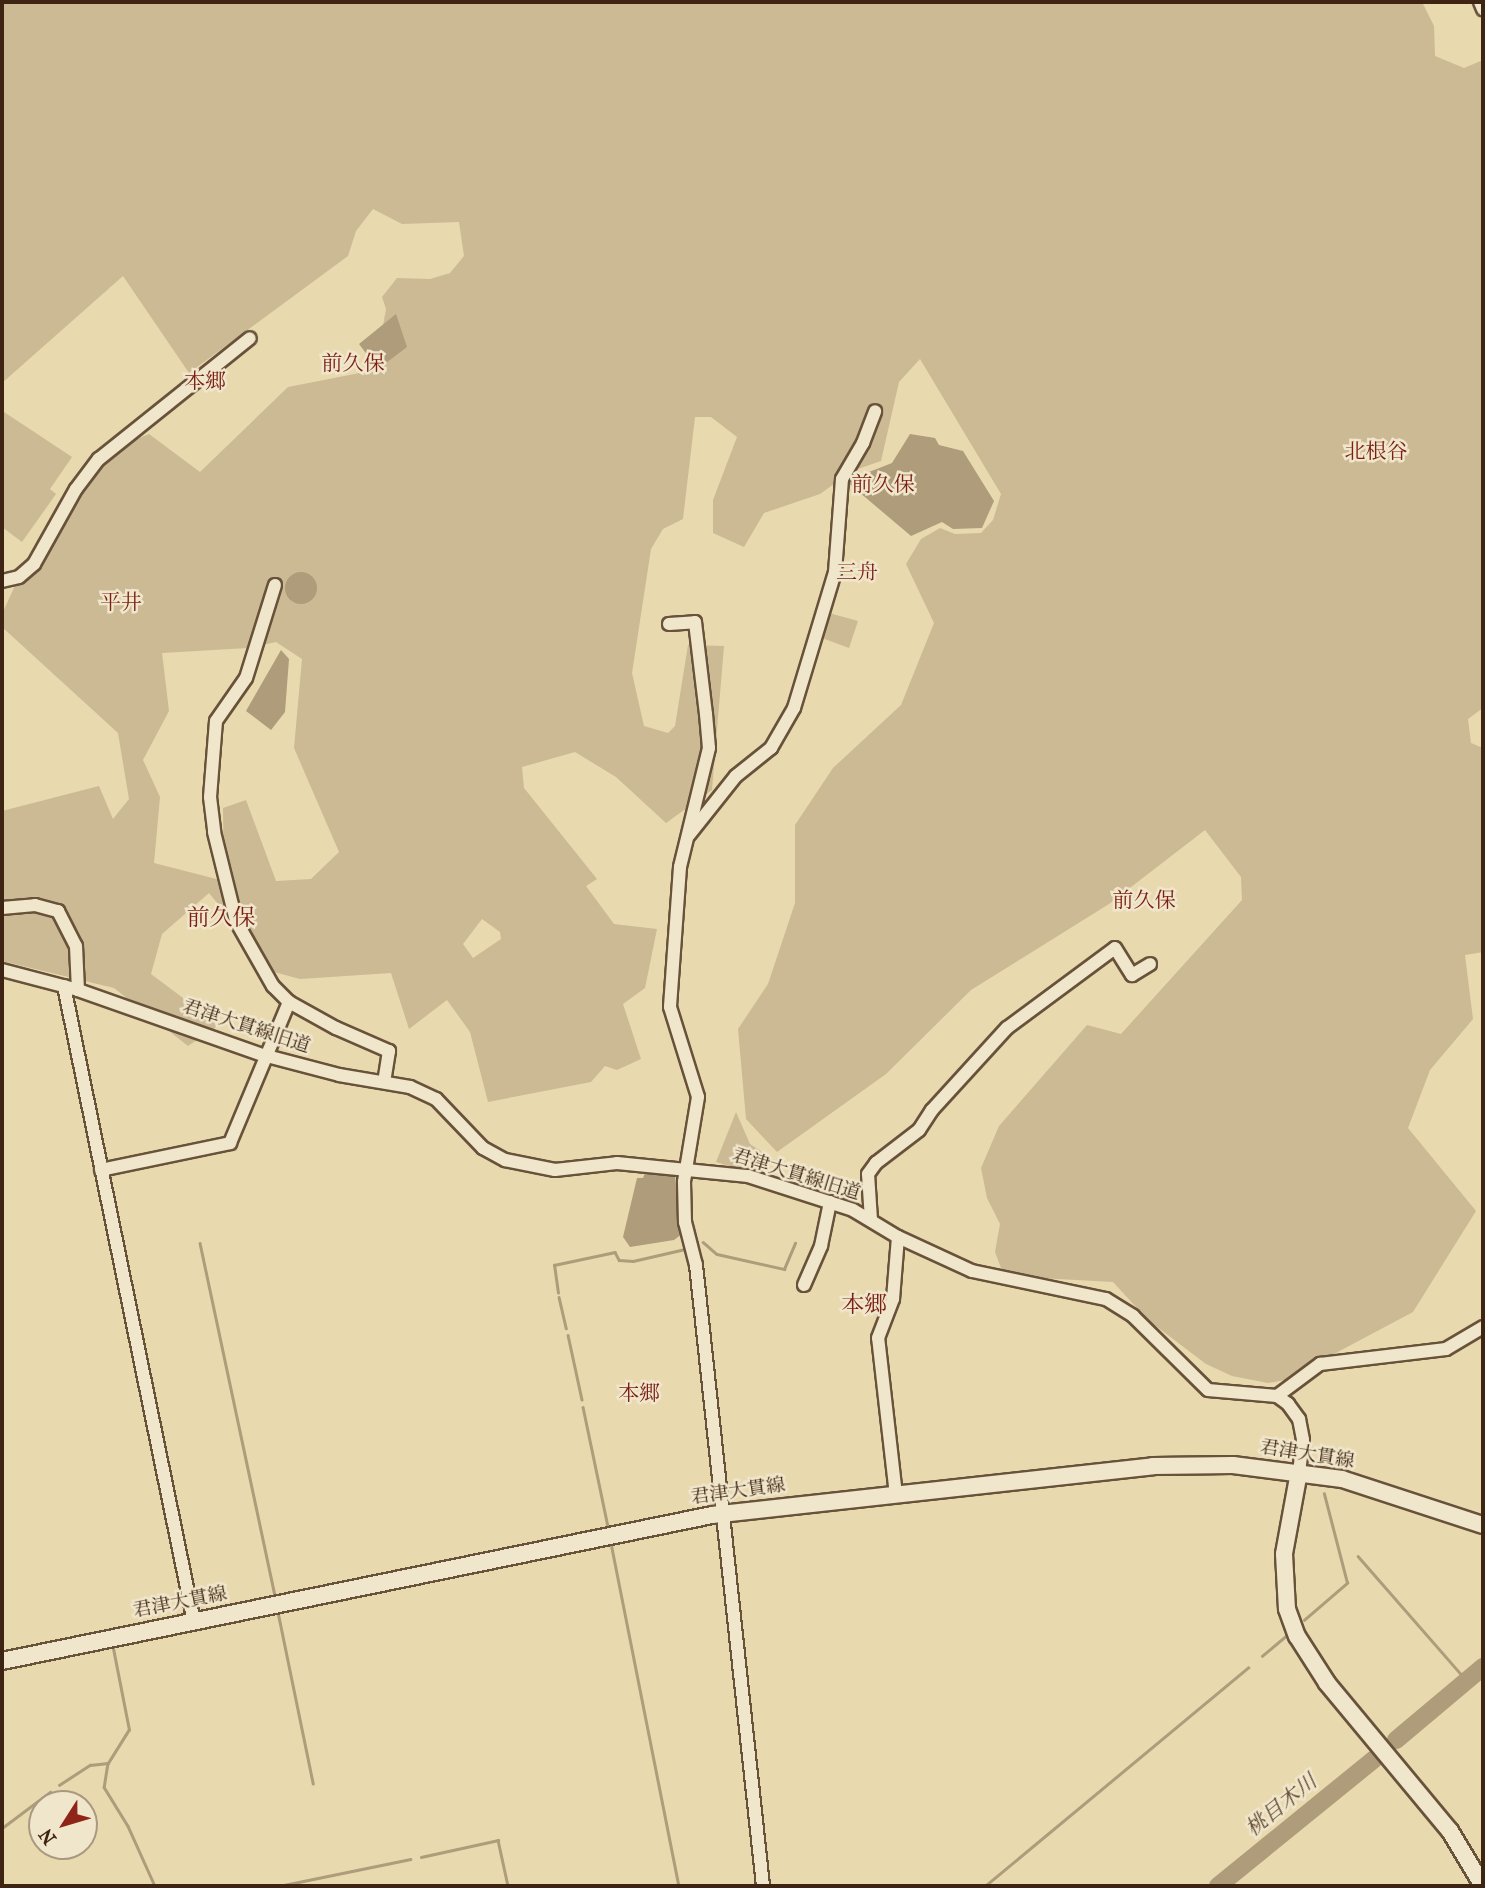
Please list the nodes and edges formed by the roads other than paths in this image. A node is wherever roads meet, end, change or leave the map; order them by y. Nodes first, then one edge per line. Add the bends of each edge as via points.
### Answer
1 (1480, 2) edge
2 (1483, 9) edge
3 (250, 338) dead end
4 (875, 411) dead end
5 (2, 581) edge
6 (275, 584) dead end
7 (670, 624) dead end
8 (689, 835) junction
9 (2, 908) edge
10 (1150, 964) dead end
11 (2, 971) edge
12 (64, 986) junction
13 (78, 989) junction
14 (289, 1002) junction
15 (263, 1055) junction
16 (384, 1082) junction
17 (686, 1168) junction
18 (101, 1170) junction
19 (830, 1202) junction
20 (871, 1220) junction
21 (898, 1237) junction
22 (804, 1285) dead end
23 (1483, 1327) edge
24 (1277, 1396) junction
25 (1299, 1472) junction
26 (896, 1495) junction
27 (724, 1513) junction
28 (1483, 1525) edge
29 (194, 1622) junction
30 (2, 1661) edge
31 (763, 1886) edge
32 (1483, 1886) edge

1 - 2 street
3 - 5 street via 99,459 76,489 34,564 19,577
4 - 8 street via 842,479 835,572 794,708 771,748 736,776
6 - 14 street via 246,678 216,722 210,806 236,921 273,986
7 - 8 street via 695,622 706,714 709,748
8 - 17 street via 680,867 670,985 672,1024 698,1097
9 - 13 street via 34,905 58,911 76,946
10 - 20 street via 1132,975 1115,948 1007,1028 919,1130 868,1174
11 - 12 street, 君津大貫線旧道
12 - 13 street, 君津大貫線旧道
12 - 18 street
13 - 15 street, 君津大貫線旧道
14 - 15 street
14 - 16 street via 389,1051
15 - 16 street, 君津大貫線旧道
15 - 18 street via 230,1143
16 - 17 street, 君津大貫線旧道 via 436,1099 482,1148 516,1163 555,1170 617,1163
17 - 19 street, 君津大貫線旧道 via 748,1176
17 - 27 street via 685,1222 696,1265
18 - 29 street
19 - 20 street, 君津大貫線旧道
19 - 22 street via 821,1245
20 - 21 street, 君津大貫線旧道
21 - 24 street, 君津大貫線旧道 via 972,1271 1106,1299 1133,1316 1208,1390
21 - 26 street via 894,1299 878,1338
23 - 24 street via 1446,1349 1320,1364
24 - 25 street via 1299,1419 1303,1440
25 - 26 main road, 君津大貫線 via 1197,1463
25 - 28 main road, 君津大貫線 via 1342,1479
25 - 32 main road via 1284,1554 1287,1609 1297,1636 1327,1683 1450,1831
26 - 27 main road, 君津大貫線
27 - 29 main road, 君津大貫線
27 - 31 street
29 - 30 main road, 君津大貫線

